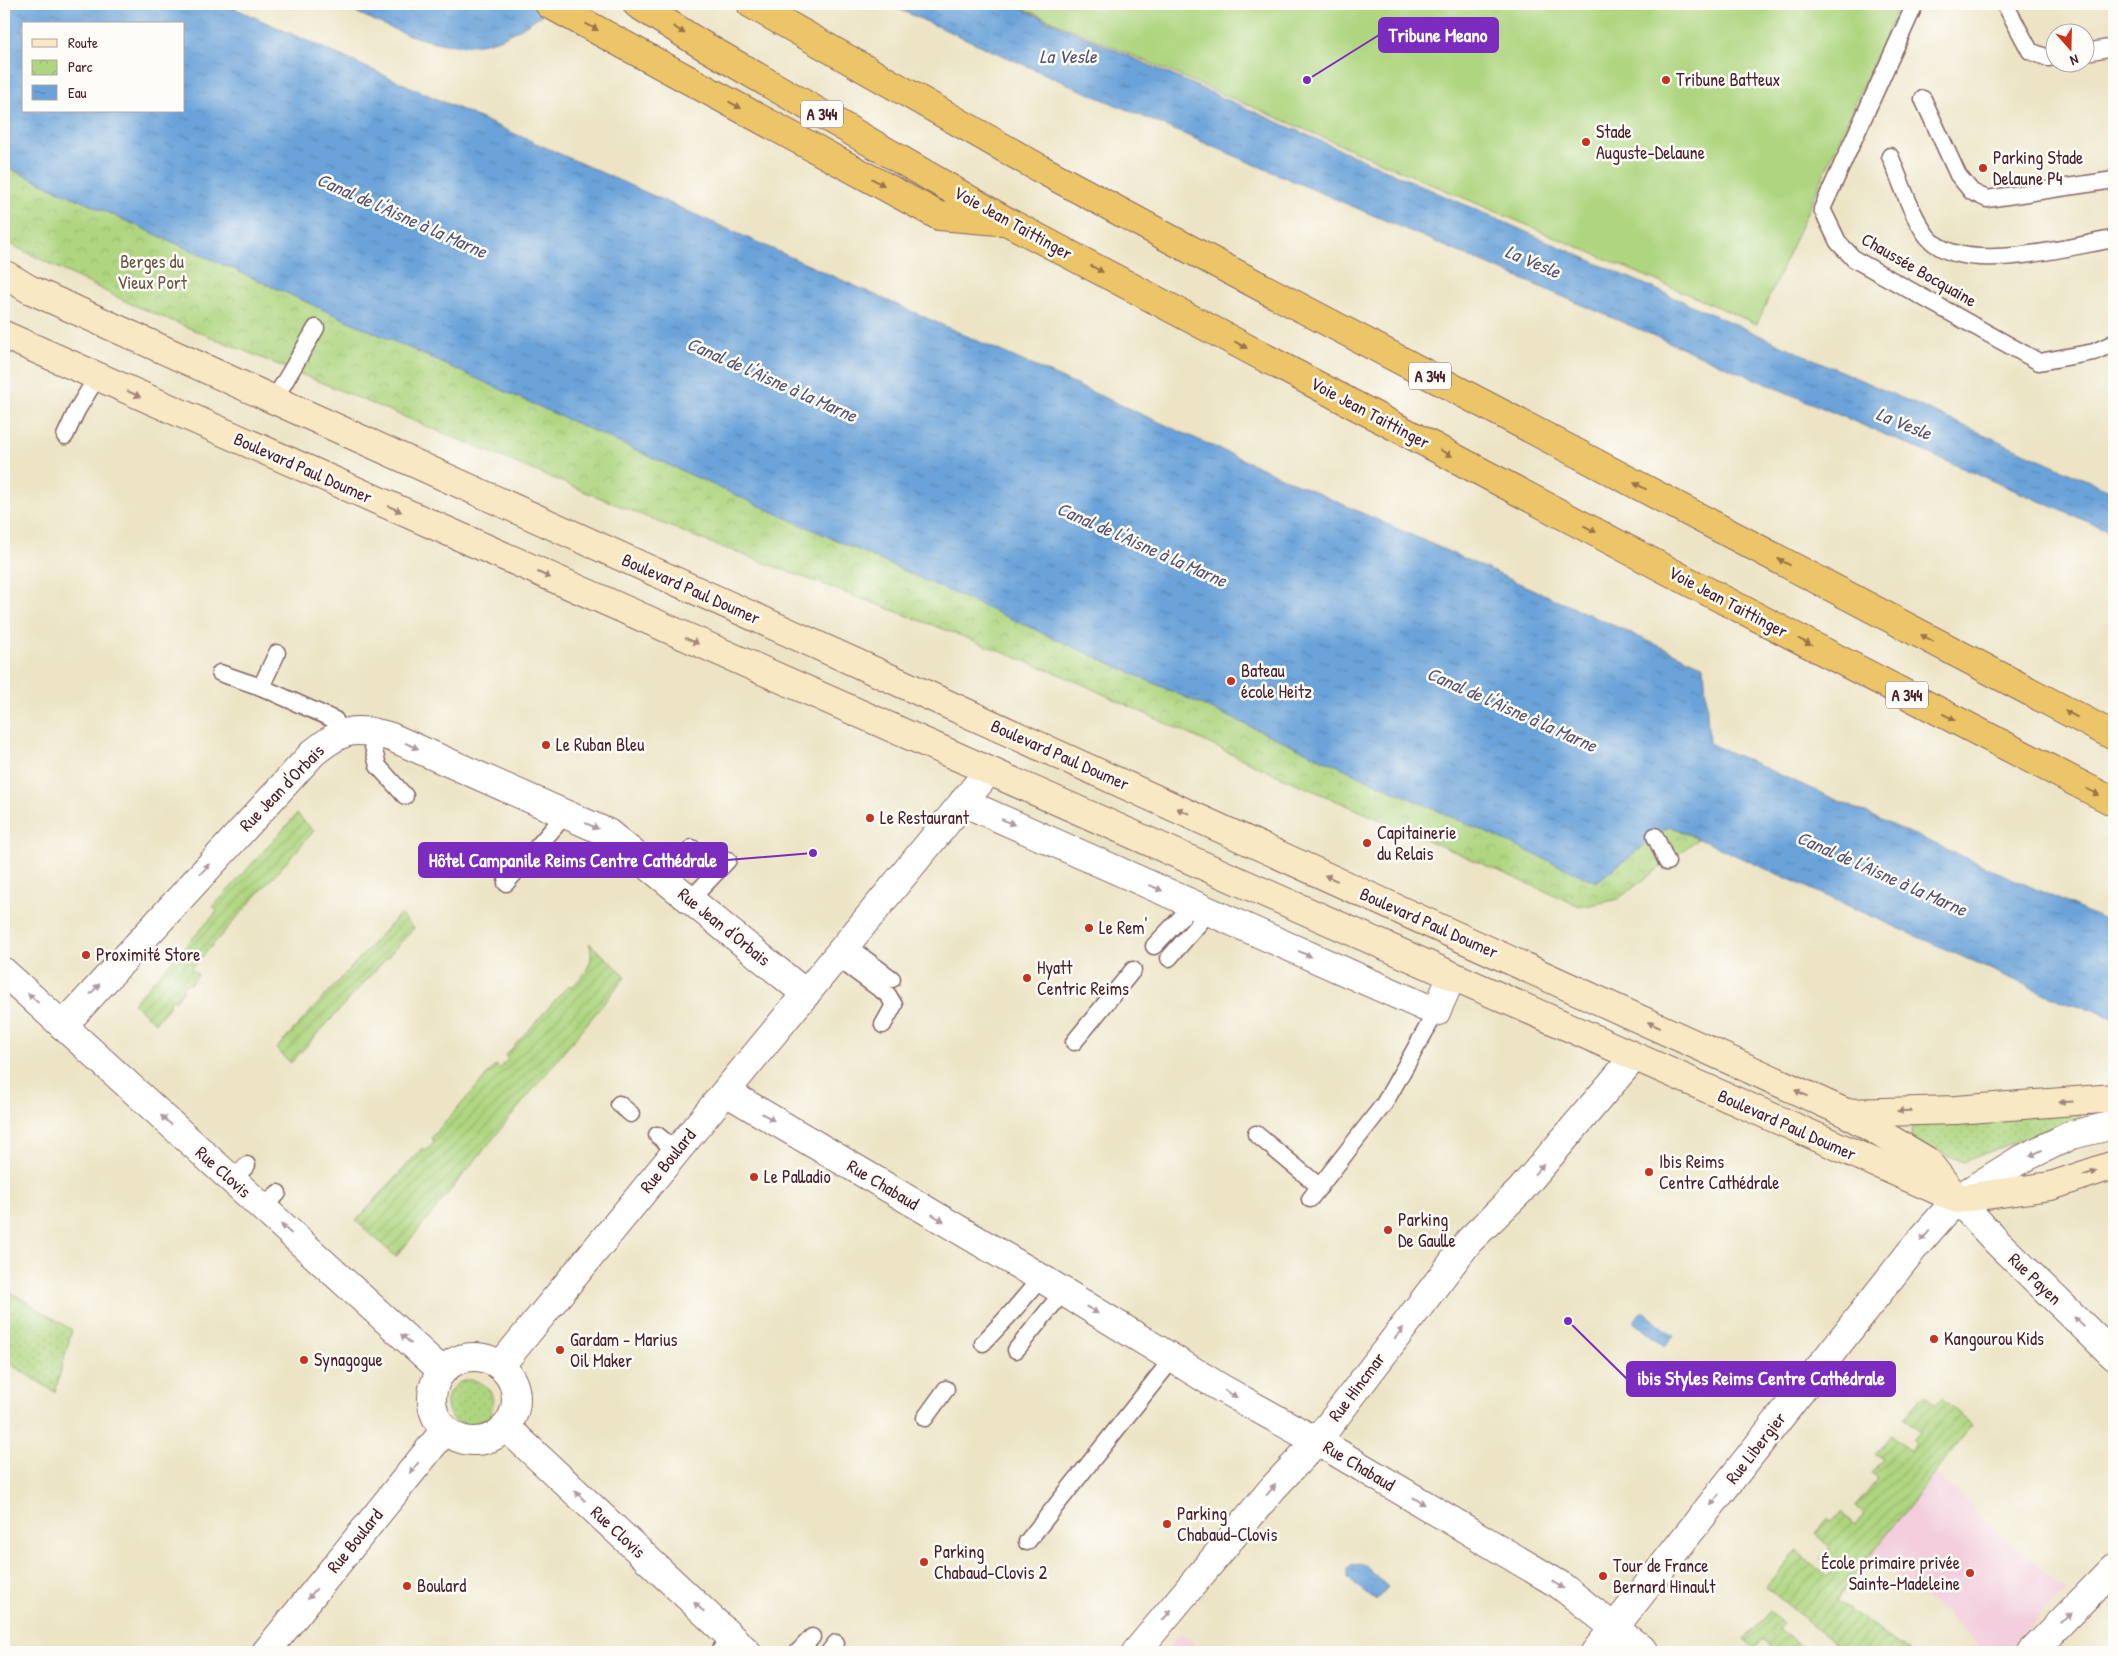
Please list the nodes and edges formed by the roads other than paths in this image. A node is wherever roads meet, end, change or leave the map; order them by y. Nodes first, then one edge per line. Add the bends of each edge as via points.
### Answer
1 (549, 4) edge
2 (637, 4) edge
3 (751, 4) edge
4 (1915, 4) edge
5 (2005, 4) edge
6 (2114, 46) edge
7 (2096, 50) edge
8 (2046, 57) edge
9 (1923, 99) dead end
10 (1890, 156) dead end
11 (2114, 180) edge
12 (1008, 222) junction
13 (2114, 239) edge
14 (4, 274) edge
15 (16, 287) edge
16 (316, 328) dead end
17 (4, 336) edge
18 (2114, 343) edge
19 (97, 377) junction
20 (274, 400) junction
21 (64, 436) dead end
22 (276, 653) dead end
23 (220, 673) dead end
24 (261, 687) junction
25 (369, 731) junction
26 (339, 735) junction
27 (2114, 736) edge
28 (988, 772) junction
29 (405, 796) dead end
30 (963, 802) junction
31 (2114, 802) edge
32 (565, 814) junction
33 (1655, 836) dead end
34 (692, 848) dead end
35 (728, 860) dead end
36 (1667, 862) dead end
37 (667, 881) junction
38 (506, 882) dead end
39 (690, 900) junction
40 (1202, 908) junction
41 (1154, 946) dead end
42 (841, 951) junction
43 (1168, 958) dead end
44 (1134, 970) dead end
45 (4, 972) edge
46 (1452, 976) junction
47 (892, 978) dead end
48 (806, 994) junction
49 (1436, 1012) junction
50 (883, 1025) dead end
51 (63, 1026) junction
52 (1074, 1042) dead end
53 (1634, 1057) junction
54 (726, 1092) junction
55 (2114, 1098) edge
56 (1846, 1113) junction
57 (2114, 1125) edge
58 (1256, 1134) dead end
59 (2114, 1165) edge
60 (1957, 1199) junction
61 (1052, 1285) junction
62 (983, 1343) dead end
63 (1016, 1350) dead end
64 (2114, 1356) edge
65 (1173, 1358) junction
66 (500, 1366) junction
67 (442, 1371) junction
68 (946, 1389) dead end
69 (925, 1418) dead end
70 (506, 1427) junction
71 (445, 1430) junction
72 (1317, 1441) junction
73 (1027, 1542) dead end
74 (2114, 1568) edge
75 (1616, 1627) junction
76 (812, 1637) dead end
77 (733, 1647) edge
78 (266, 1652) edge
79 (798, 1652) edge
80 (1136, 1652) edge
81 (1595, 1652) edge
82 (1645, 1652) edge
83 (2032, 1652) edge

1 -> 12 highway via 940,216
2 -> 12 highway, Voie Jean Taittinger / A 344
27 -> 3 highway, A 344 via 1167,237
4 - 18 lane, Chaussée Bocquaine via 1822,209 1838,242 1854,259 2039,362 2094,352
5 - 8 lane via 2030,51
6 - 7 lane
9 - 11 lane via 1958,175 1972,192 1987,199
10 - 13 lane via 1918,222 1928,238 1944,249 1973,258 2001,258
12 -> 31 highway, Voie Jean Taittinger / A 344
14 - 15 main road, Boulevard Paul Doumer
15 - 20 main road, Boulevard Paul Doumer
16 - 20 lane
17 - 19 main road, Boulevard Paul Doumer
19 - 21 lane
19 -> 28 main road, Boulevard Paul Doumer
56 -> 20 main road, Boulevard Paul Doumer
22 - 24 lane
23 - 24 lane
24 - 26 lane via 335,720
25 - 26 street, Rue Jean d'Orbais via 354,730
25 - 29 lane via 378,766
25 -> 32 street, Rue Jean d'Orbais via 390,737
51 -> 26 street, Rue Jean d'Orbais via 312,753
28 - 30 street, Rue Boulard
28 - 46 main road, Boulevard Paul Doumer
30 -> 40 street
30 - 42 street, Rue Boulard
32 -> 37 street, Rue Jean d'Orbais via 608,833
32 - 38 lane
33 - 36 lane
34 - 37 lane
35 - 39 lane
37 - 39 street, Rue Jean d'Orbais
39 - 48 street, Rue Jean d'Orbais
40 - 41 lane
40 - 43 lane
40 -> 49 street
42 - 47 lane
42 - 48 street, Rue Boulard
42 - 50 lane via 888,995 894,1005
44 - 52 lane
51 -> 45 street, Rue Clovis
46 - 49 street
46 - 53 main road, Boulevard Paul Doumer
48 - 54 street, Rue Boulard
49 - 58 lane via 1384,1104 1315,1193
67 -> 51 street, Rue Clovis via 271,1201
53 - 60 main road, Boulevard Paul Doumer
72 -> 53 street, Rue Hincmar via 1469,1241 1526,1196
54 -> 61 street, Rue Chabaud
54 - 66 street, Rue Boulard via 667,1143
55 -> 56 main road, Boulevard Paul Doumer via 1956,1110
56 - 60 main road, Boulevard Paul Doumer via 1927,1161
57 -> 60 street via 2071,1135 2018,1161
60 -> 59 main road via 2051,1186
64 -> 60 street, Rue Payen
60 -> 75 street, Rue Libergier via 1913,1249
61 - 62 lane via 1012,1312
61 - 63 lane
61 -> 65 street, Rue Chabaud
65 -> 72 street, Rue Chabaud
65 - 73 lane
66 - 67 street via 476,1357 463,1358
66 - 70 street via 514,1384 516,1395
67 - 71 street via 435,1382 432,1401 437,1420
68 - 69 lane
70 - 71 street via 483,1440 469,1441
77 -> 70 street, Rue Clovis
71 -> 78 street, Rue Boulard
72 -> 75 street, Rue Chabaud via 1560,1585
80 -> 72 street, Rue Hincmar via 1273,1488
83 -> 74 street
75 - 81 street, Rue Libergier
75 - 82 street, Rue Chabaud
76 - 79 lane

